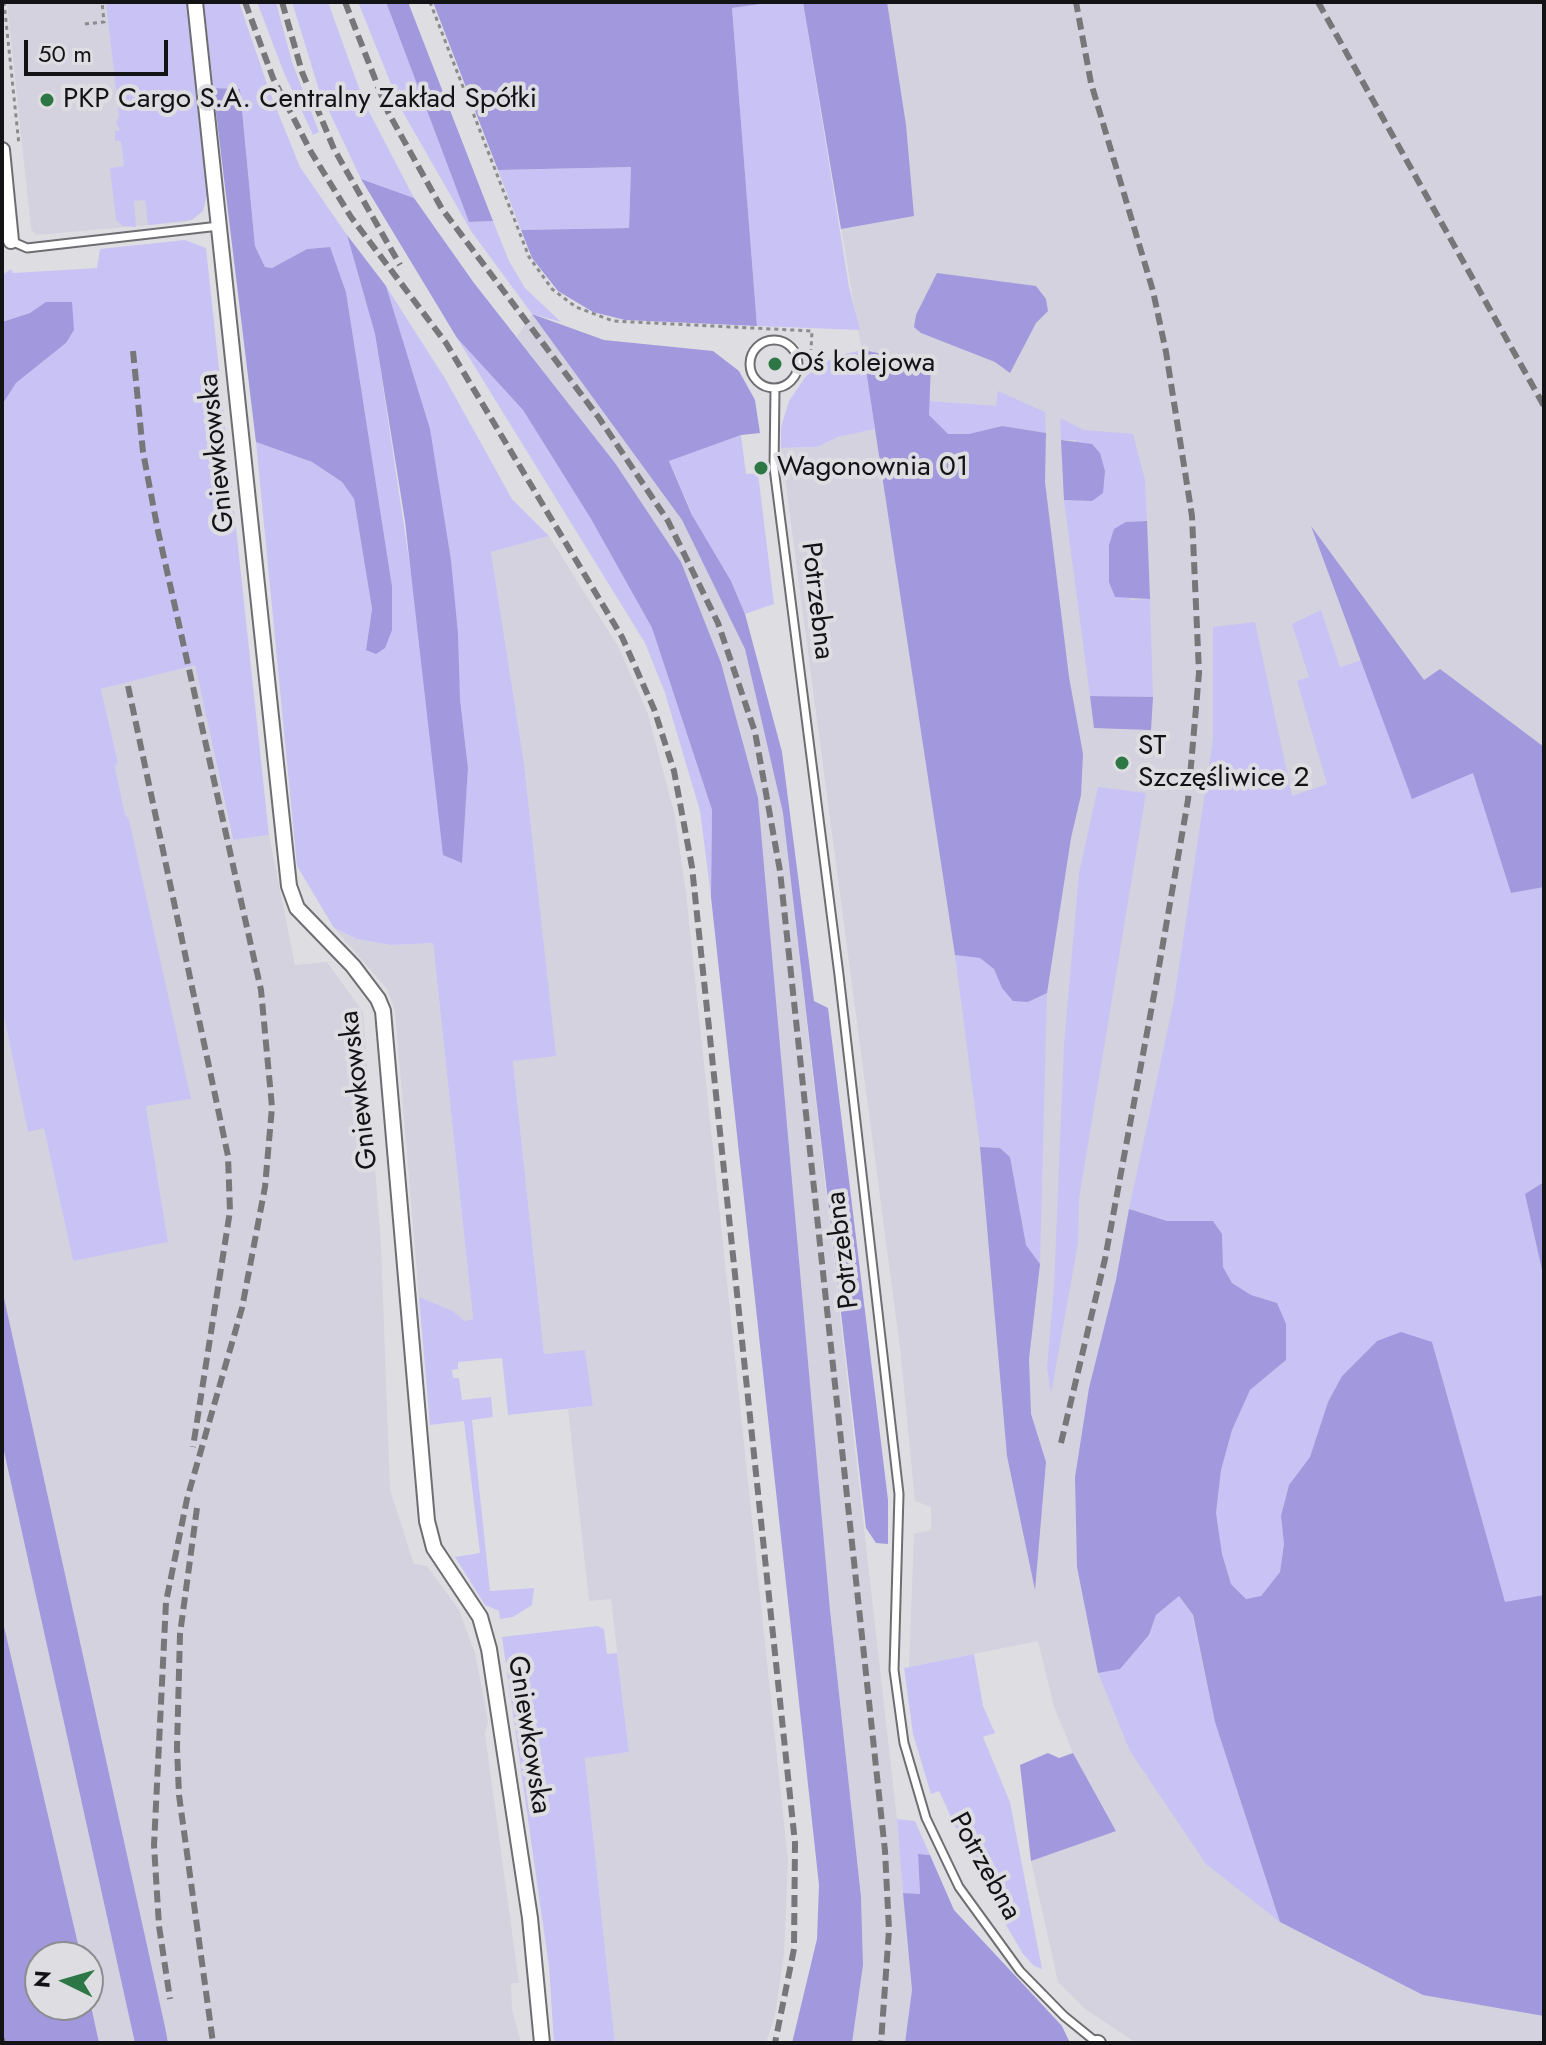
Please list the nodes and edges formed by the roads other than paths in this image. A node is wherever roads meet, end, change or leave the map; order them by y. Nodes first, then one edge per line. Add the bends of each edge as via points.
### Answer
1 (195, 2) edge
2 (2, 150) edge
3 (219, 226) junction
4 (11, 241) joint
5 (775, 389) junction
6 (542, 2043) edge
7 (1097, 2043) edge

1 - 3 street, Gniewkowska
2 - 4 street
3 - 4 lane via 30,248
3 - 6 street, Gniewkowska via 289,886 297,908 353,966 383,1011 427,1521 434,1548 480,1617 489,1649 530,1918
5 - 5 lane via 788,384 799,366 790,346 775,340 755,350 750,364 755,379
5 - 7 lane, Potrzebna via 774,468 899,1494 894,1670 904,1743 926,1818 959,1887 1020,1971

